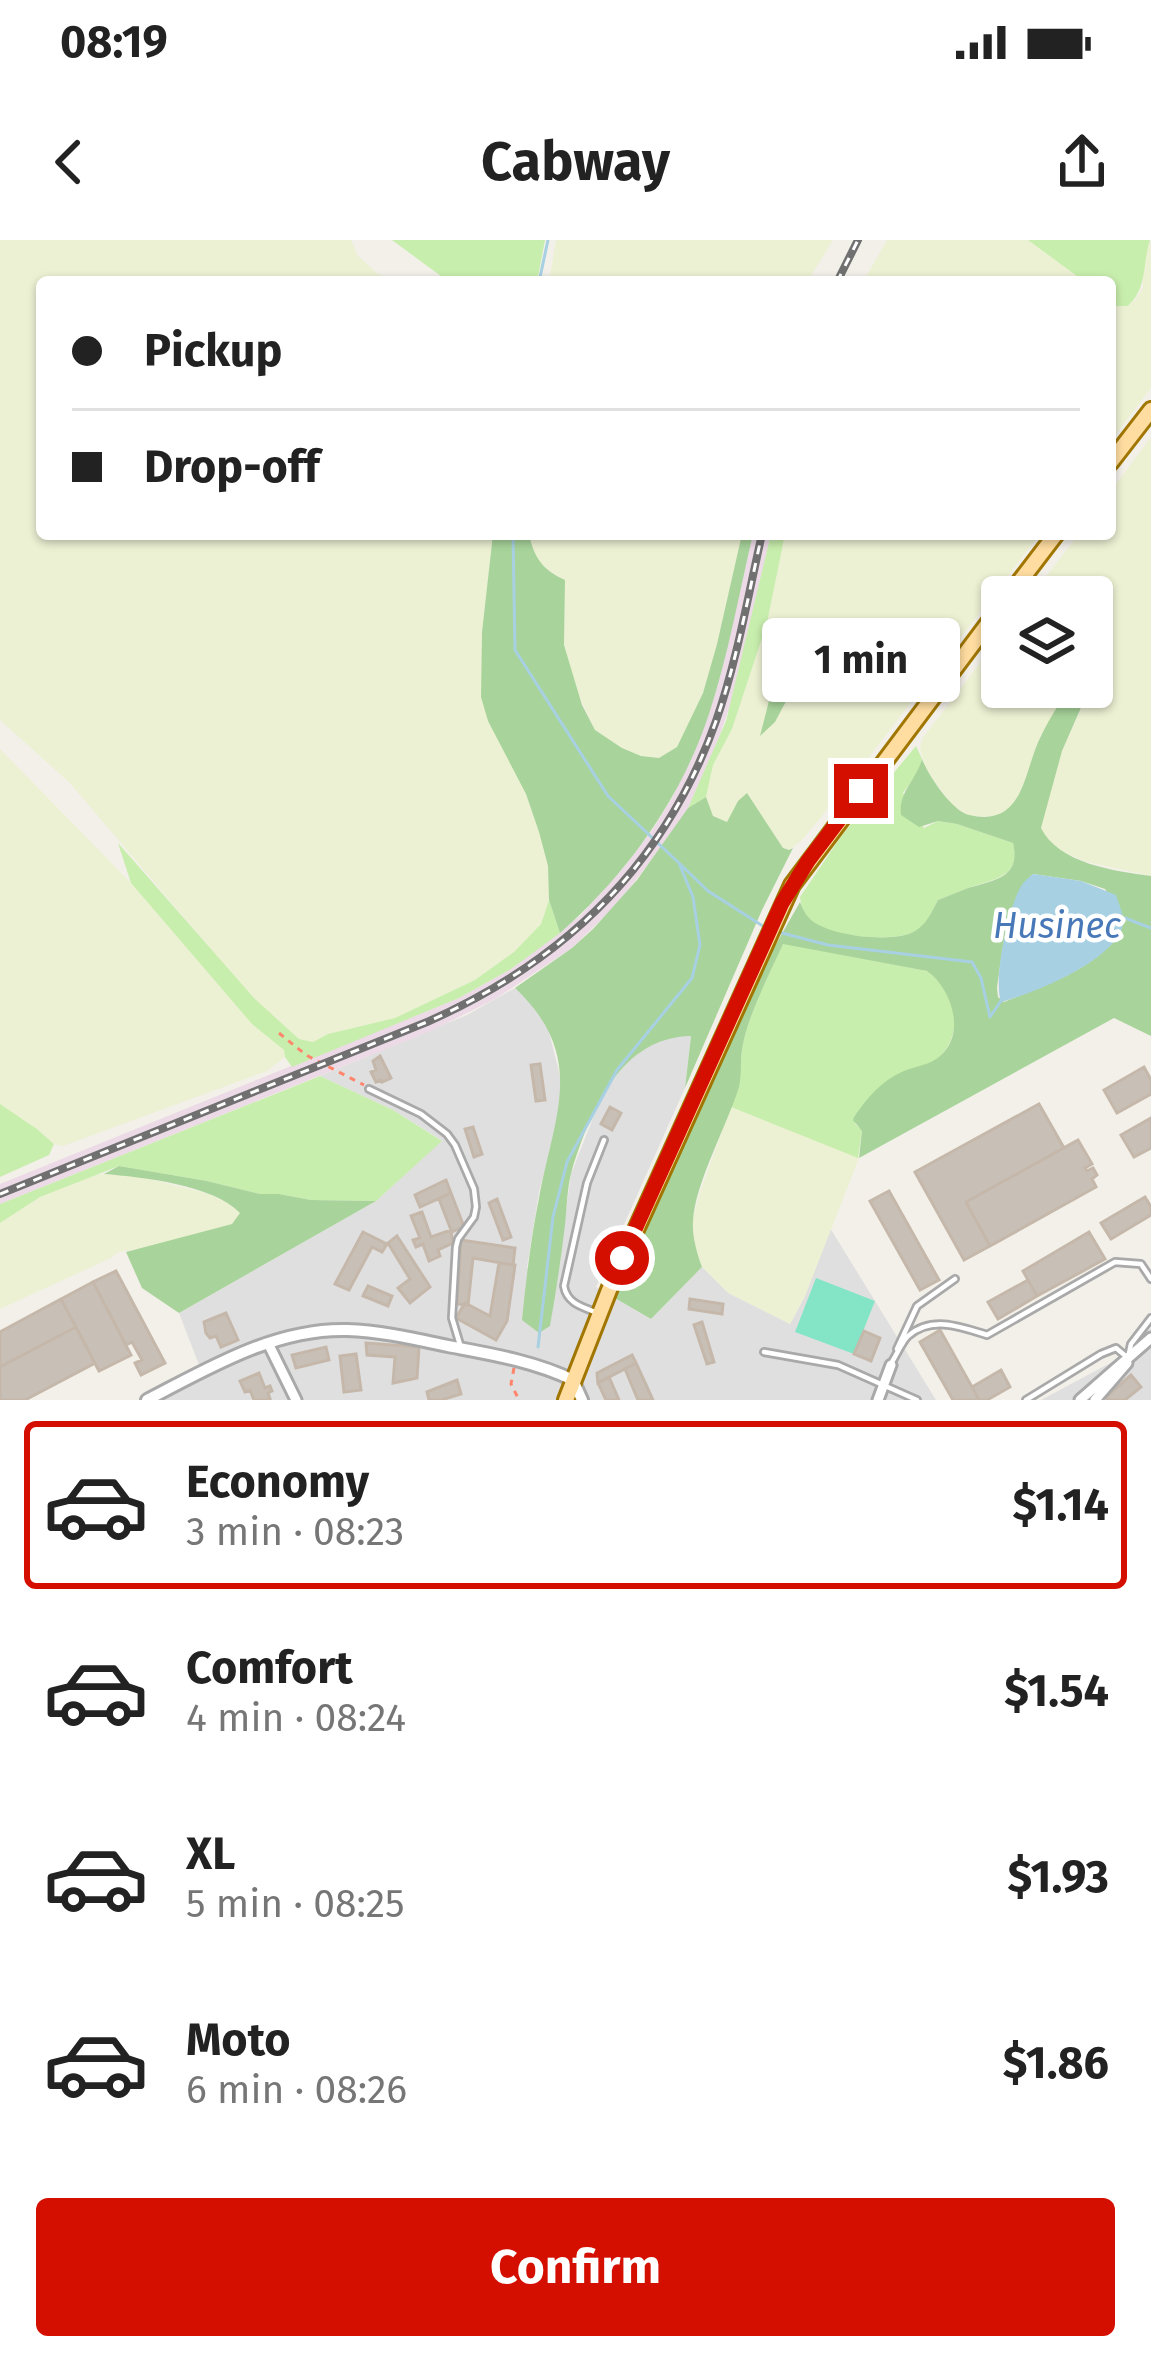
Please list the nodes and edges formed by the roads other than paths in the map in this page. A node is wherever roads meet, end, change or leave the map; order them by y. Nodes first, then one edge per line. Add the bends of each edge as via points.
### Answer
1 (1151, 410) edge
2 (1116, 455) edge
3 (1051, 540) edge
4 (1024, 576) edge
5 (981, 633) edge
6 (369, 1089) road end
7 (604, 1140) dead end
8 (955, 1279) dead end
9 (1151, 1279) edge
10 (599, 1313) junction
11 (1151, 1318) edge
12 (1151, 1338) edge
13 (268, 1342) junction
14 (461, 1348) junction
15 (764, 1352) dead end
16 (1130, 1356) junction
17 (891, 1365) junction
18 (573, 1380) junction
19 (884, 1383) junction
20 (147, 1400) edge
21 (296, 1400) edge
22 (566, 1400) edge
23 (582, 1400) edge
24 (878, 1400) edge
25 (917, 1400) edge
26 (1026, 1400) edge
27 (1080, 1400) edge
28 (1095, 1400) edge

1 - 2 main road
3 - 4 main road
5 - 10 main road via 782,903
6 - 14 lane via 447,1134 474,1189 474,1217 456,1247 451,1302
7 - 10 lane via 564,1286 572,1302
8 - 17 lane via 917,1306
9 - 17 lane via 1141,1264 1115,1262 987,1335 951,1323 925,1327 907,1336
10 - 18 main road
11 - 16 lane
12 - 16 street
13 - 14 street via 344,1330
13 - 20 street
13 - 21 street
14 - 18 street
15 - 19 lane via 838,1364
16 - 26 lane via 1116,1348 1101,1354
16 - 27 street
16 - 28 street
17 - 19 street
18 - 22 main road
18 - 23 street
19 - 24 street
19 - 25 lane

